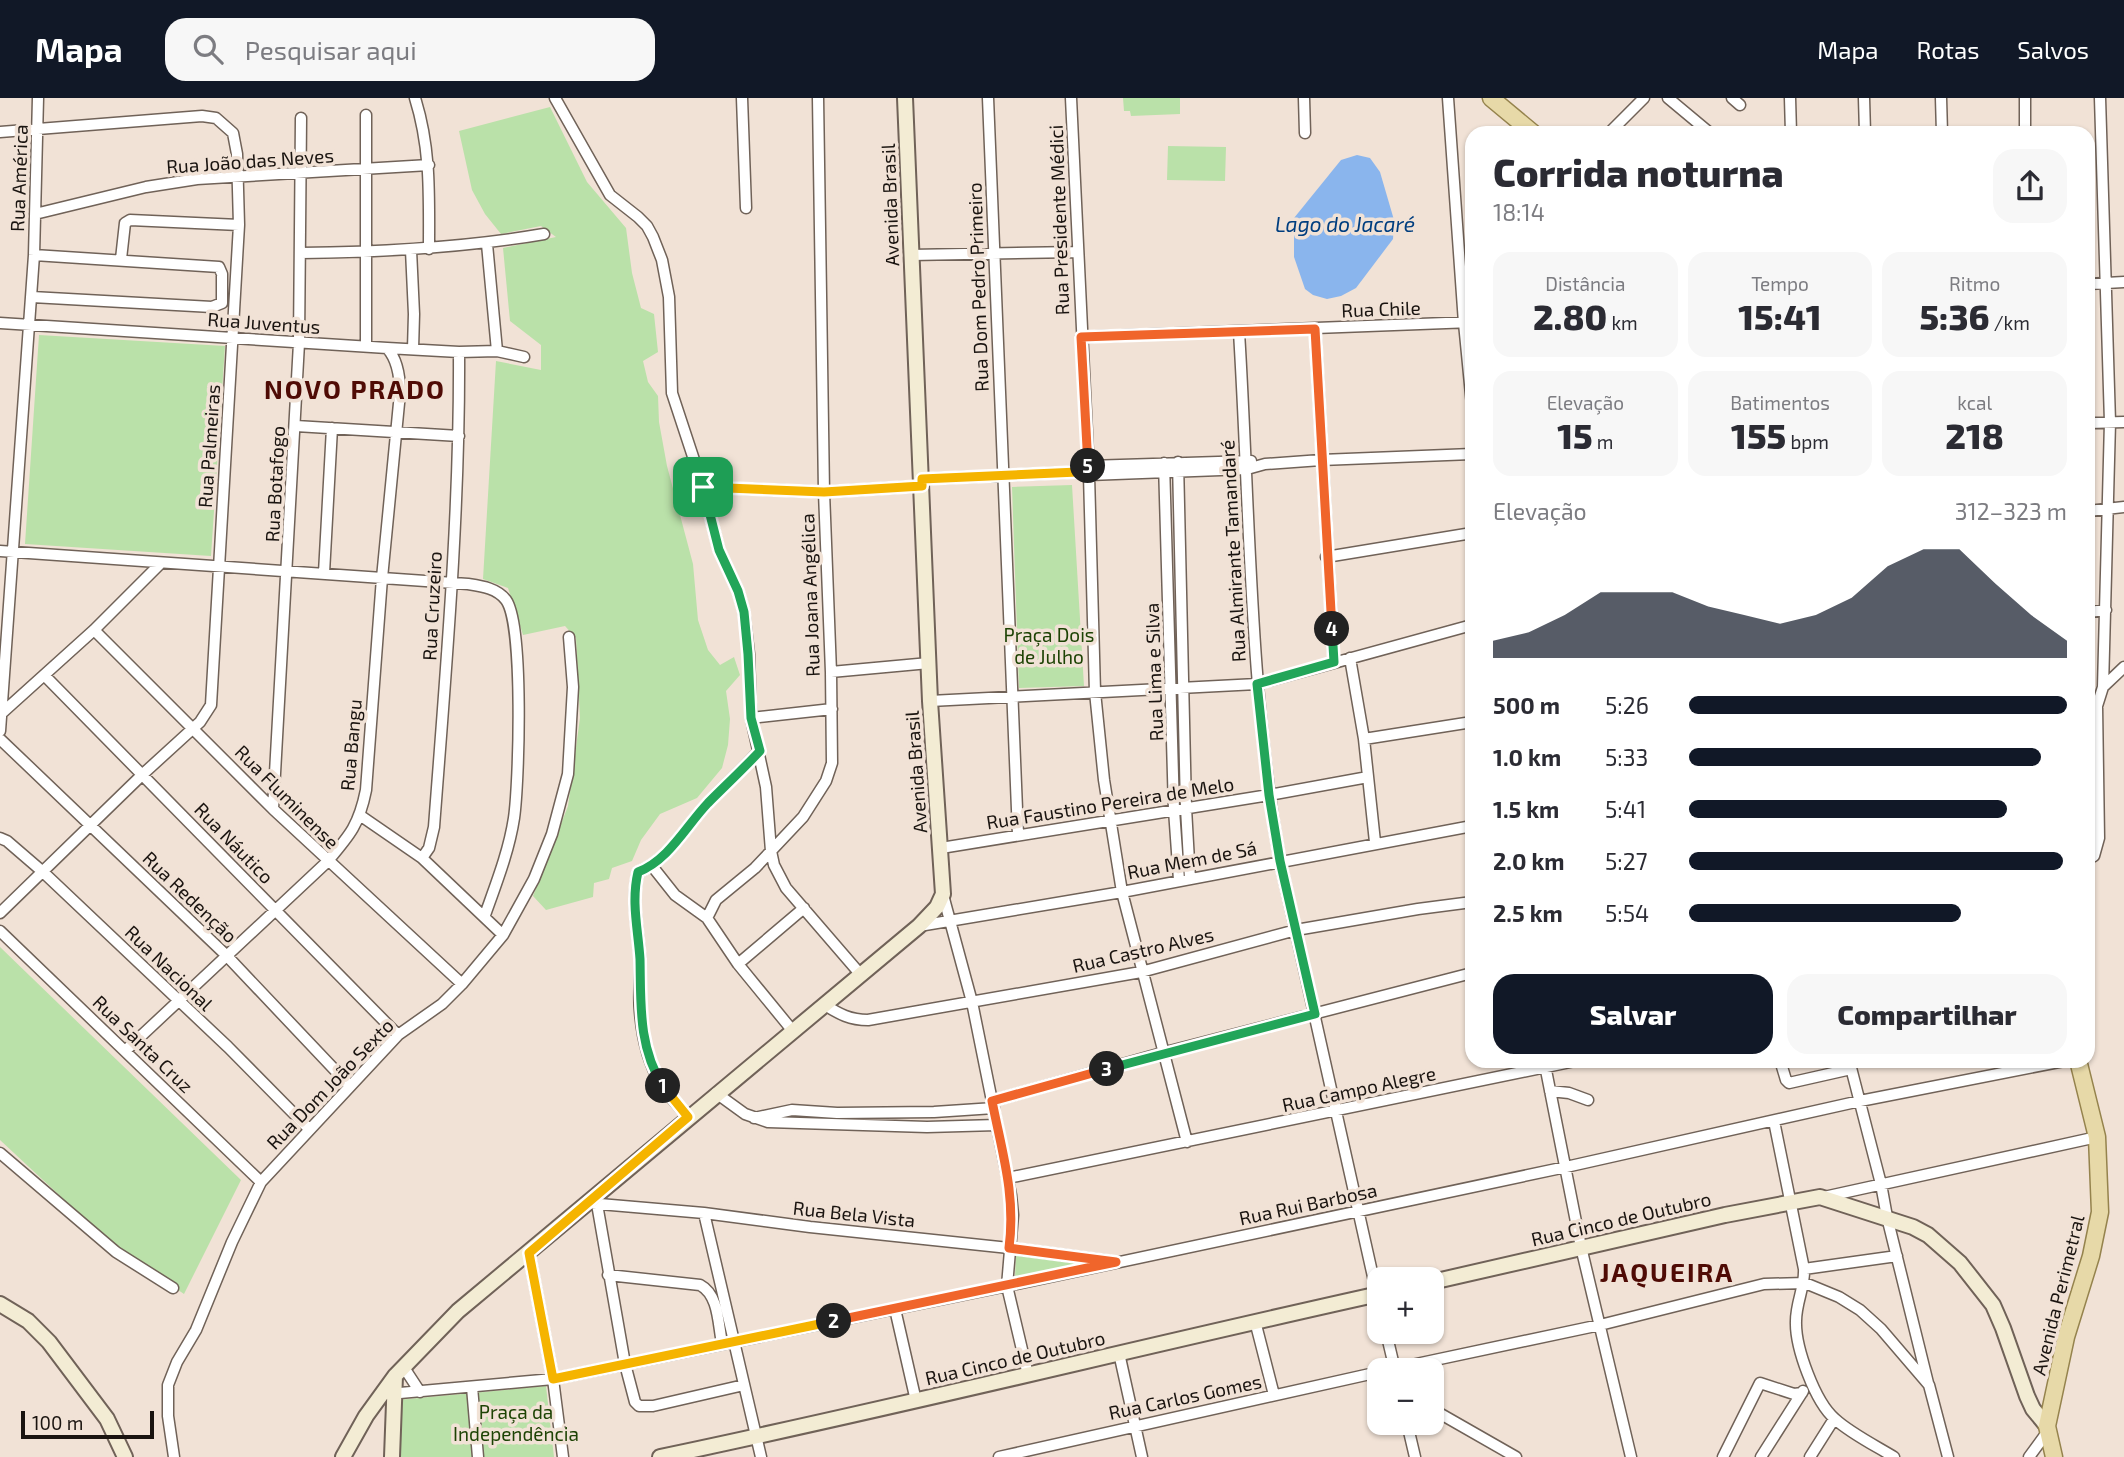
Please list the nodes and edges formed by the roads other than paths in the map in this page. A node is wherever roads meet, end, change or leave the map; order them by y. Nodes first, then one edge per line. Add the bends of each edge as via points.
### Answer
1 (38, 98) edge
2 (415, 98) edge
3 (555, 98) edge
4 (742, 98) edge
5 (818, 98) edge
6 (905, 98) edge
7 (988, 98) edge
8 (1071, 98) edge
9 (1304, 98) edge
10 (1448, 98) edge
11 (1491, 98) edge
12 (1644, 98) edge
13 (1668, 98) edge
14 (1790, 98) edge
15 (1864, 98) edge
16 (1941, 98) edge
17 (2025, 98) edge
18 (2100, 98) edge
19 (366, 115) dead end
20 (300, 118) dead end
21 (1518, 126) edge
22 (1621, 126) edge
23 (1702, 126) edge
24 (1791, 126) edge
25 (1866, 126) edge
26 (1942, 126) edge
27 (2025, 126) edge
28 (38, 131) junction
29 (0, 132) edge
30 (1305, 133) dead end
31 (429, 165) junction
32 (367, 170) junction
33 (301, 173) junction
34 (238, 176) junction
35 (746, 208) dead end
36 (35, 214) junction
37 (239, 225) junction
38 (544, 234) dead end
39 (487, 244) junction
40 (429, 248) junction
41 (411, 250) junction
42 (365, 252) junction
43 (1077, 252) junction
44 (301, 253) junction
45 (993, 253) junction
46 (34, 255) junction
47 (911, 255) junction
48 (121, 259) junction
49 (2124, 282) edge
50 (2104, 283) junction
51 (2095, 284) edge
52 (1465, 289) edge
53 (32, 297) junction
54 (0, 323) edge
55 (1465, 323) edge
56 (29, 326) junction
57 (1315, 329) junction
58 (1239, 332) junction
59 (1081, 337) junction
60 (233, 338) junction
61 (299, 343) junction
62 (366, 347) junction
63 (387, 348) junction
64 (413, 349) junction
65 (497, 351) junction
66 (459, 352) junction
67 (524, 358) dead end
68 (2110, 422) junction
69 (2124, 422) edge
70 (2095, 423) edge
71 (296, 426) junction
72 (332, 428) junction
73 (395, 431) junction
74 (460, 436) junction
75 (1465, 454) edge
76 (1321, 460) junction
77 (1247, 464) junction
78 (1178, 467) junction
79 (1164, 468) junction
80 (1085, 471) junction
81 (1004, 475) junction
82 (922, 482) junction
83 (703, 487) junction
84 (824, 492) junction
85 (2124, 507) edge
86 (2108, 508) junction
87 (2095, 510) edge
88 (1465, 534) edge
89 (0, 551) edge
90 (13, 552) junction
91 (1326, 557) junction
92 (160, 564) junction
93 (219, 565) junction
94 (288, 570) junction
95 (324, 573) junction
96 (382, 578) junction
97 (451, 583) junction
98 (2106, 610) junction
99 (2095, 611) edge
100 (4, 622) edge
101 (1465, 627) edge
102 (94, 630) junction
103 (569, 637) dead end
104 (1350, 658) junction
105 (1334, 662) junction
106 (929, 663) junction
107 (2124, 667) edge
108 (831, 672) junction
109 (45, 676) junction
110 (1257, 684) junction
111 (2103, 687) junction
112 (1178, 689) junction
113 (1096, 692) junction
114 (2, 695) edge
115 (1013, 696) junction
116 (930, 701) junction
117 (2095, 702) edge
118 (832, 709) junction
119 (2, 713) junction
120 (751, 718) junction
121 (1465, 723) edge
122 (194, 727) junction
123 (0, 732) edge
124 (0, 739) edge
125 (1364, 739) junction
126 (760, 751) junction
127 (2095, 763) edge
128 (143, 774) junction
129 (1367, 777) junction
130 (1269, 795) junction
131 (273, 809) junction
132 (1180, 809) junction
133 (361, 816) junction
134 (1110, 820) junction
135 (91, 825) junction
136 (1465, 827) edge
137 (1018, 834) junction
138 (0, 838) edge
139 (1375, 842) junction
140 (941, 848) junction
141 (771, 852) junction
142 (2095, 852) edge
143 (422, 858) junction
144 (1280, 861) junction
145 (327, 862) junction
146 (652, 866) junction
147 (43, 872) junction
148 (1185, 880) junction
149 (1122, 891) junction
150 (943, 894) junction
151 (1465, 903) edge
152 (804, 908) junction
153 (275, 910) junction
154 (0, 913) edge
155 (485, 915) junction
156 (707, 918) junction
157 (950, 921) junction
158 (919, 926) junction
159 (1296, 930) junction
160 (0, 931) edge
161 (503, 934) junction
162 (226, 955) junction
163 (738, 964) junction
164 (1141, 972) junction
165 (861, 975) junction
166 (1465, 975) edge
167 (461, 984) junction
168 (178, 1002) junction
169 (972, 1002) junction
170 (825, 1005) junction
171 (1315, 1014) junction
172 (792, 1030) junction
173 (398, 1035) junction
174 (125, 1051) junction
175 (1162, 1053) junction
176 (1528, 1068) edge
177 (1546, 1068) edge
178 (1782, 1068) edge
179 (1840, 1068) edge
180 (1851, 1068) edge
181 (2028, 1068) edge
182 (2080, 1068) edge
183 (350, 1086) junction
184 (1550, 1091) junction
185 (716, 1093) junction
186 (1588, 1100) dead end
187 (1860, 1101) junction
188 (993, 1104) junction
189 (1338, 1112) junction
190 (688, 1117) junction
191 (753, 1118) junction
192 (1774, 1121) junction
193 (997, 1125) junction
194 (309, 1129) junction
195 (2097, 1137) junction
196 (1187, 1142) junction
197 (0, 1153) edge
198 (1566, 1167) junction
199 (1009, 1178) junction
200 (261, 1181) junction
201 (1881, 1184) junction
202 (1820, 1197) junction
203 (1791, 1202) junction
204 (592, 1204) junction
205 (1360, 1210) junction
206 (704, 1213) junction
207 (1886, 1217) junction
208 (1581, 1247) junction
209 (1009, 1248) junction
210 (529, 1253) junction
211 (1897, 1256) junction
212 (1116, 1262) junction
213 (1372, 1267) edge
214 (1804, 1269) junction
215 (608, 1275) junction
216 (1444, 1279) edge
217 (1805, 1283) junction
218 (1007, 1286) junction
219 (173, 1289) dead end
220 (1367, 1298) edge
221 (0, 1304) edge
222 (895, 1309) junction
223 (1255, 1321) junction
224 (1600, 1325) junction
225 (734, 1341) junction
226 (722, 1343) junction
227 (1119, 1353) junction
228 (1444, 1359) edge
229 (625, 1364) junction
230 (399, 1371) junction
231 (1028, 1374) junction
232 (1367, 1375) edge
233 (553, 1379) junction
234 (744, 1385) junction
235 (1812, 1385) junction
236 (1928, 1385) junction
237 (472, 1387) junction
238 (420, 1392) junction
239 (1802, 1393) junction
240 (387, 1394) junction
241 (1273, 1395) junction
242 (916, 1401) junction
243 (366, 1416) junction
244 (1444, 1416) edge
245 (1834, 1419) junction
246 (393, 1421) junction
247 (1135, 1425) junction
248 (2048, 1429) junction
249 (1410, 1435) edge
250 (757, 1437) junction
251 (691, 1454) edge
252 (2057, 1454) edge
253 (125, 1457) edge
254 (174, 1457) edge
255 (343, 1457) edge
256 (393, 1457) edge
257 (478, 1457) edge
258 (563, 1457) edge
259 (660, 1457) edge
260 (761, 1457) edge
261 (999, 1457) edge
262 (1142, 1457) edge
263 (1415, 1457) edge
264 (1516, 1457) edge
265 (1631, 1457) edge
266 (1723, 1457) edge
267 (1761, 1457) edge
268 (1811, 1457) edge
269 (1894, 1457) edge
270 (1948, 1457) edge
271 (2029, 1457) edge

1 - 28 street, Rua América
2 - 31 street
3 - 83 street via 603,185 618,204 647,226 658,248 669,297 672,393
4 - 35 street
5 - 84 street, Rua Joana Angélica
6 - 47 street, Avenida Brasil
7 - 45 street, Rua Dom Pedro Primeiro
8 - 43 street, Rua Presidente Médici
9 - 30 street
10 - 52 street
11 - 21 main road
12 - 22 street
13 - 23 street
14 - 24 street
15 - 25 street
16 - 26 street
17 - 27 street
18 - 50 street
19 - 32 street
20 - 33 street, Rua Botafogo
28 - 29 street, Rua Palmeiras
28 - 34 street, Rua Palmeiras via 162,118 216,118 233,133
28 - 36 street, Rua América
31 - 32 street, Rua João das Neves
31 - 40 street
32 - 33 street, Rua João das Neves
32 - 42 street
33 - 34 street, Rua João das Neves
33 - 44 street, Rua Botafogo
34 - 36 street, Rua João das Neves via 146,187
34 - 37 street, Rua Palmeiras
36 - 46 street, Rua América
37 - 48 street via 130,220 125,223
37 - 60 street, Rua Palmeiras
38 - 39 street
39 - 40 street
39 - 65 street
40 - 41 street
41 - 42 street
41 - 64 street
42 - 44 street
42 - 62 street
43 - 45 street
43 - 59 street, Rua Presidente Médici
44 - 61 street, Rua Botafogo
45 - 47 street
45 - 81 street, Rua Dom Pedro Primeiro
46 - 48 street
46 - 53 street, Rua América
47 - 82 street, Avenida Brasil
48 - 53 street via 219,267 222,303 212,307
49 - 50 street
50 - 51 street
50 - 68 street
53 - 56 street, Rua América
54 - 56 street, Rua Juventus
55 - 57 street, Rua Chile
56 - 60 street, Rua Juventus
56 - 90 street, Rua América
57 - 58 street, Rua Chile
57 - 76 street
58 - 59 street, Rua Chile
58 - 77 street, Rua Almirante Tamandaré
59 - 80 street, Rua Presidente Médici
60 - 61 street, Rua Juventus
60 - 93 street, Rua Palmeiras
61 - 62 street, Rua Juventus
61 - 71 street, Rua Botafogo
62 - 63 street, Rua Juventus
63 - 64 street, Rua Juventus
63 - 73 street, Rua Bangu via 400,380
64 - 66 street, Rua Juventus
65 - 66 street, Rua Juventus
65 - 67 street, Rua Juventus
66 - 74 street, Rua Cruzeiro
68 - 69 street
68 - 70 street
68 - 86 street
71 - 72 street
71 - 94 street, Rua Botafogo
72 - 73 street
72 - 95 street
73 - 74 street
73 - 96 street, Rua Bangu
74 - 97 street, Rua Cruzeiro
75 - 76 street
76 - 77 street
76 - 91 street
77 - 78 street
77 - 110 street, Rua Almirante Tamandaré
78 - 79 street
78 - 112 street, Rua Lima e Silva
79 - 80 street
79 - 112 street, Rua Lima e Silva
80 - 81 street
80 - 113 street
81 - 82 street
81 - 115 street
82 - 84 street
82 - 106 street, Avenida Brasil
83 - 84 street
83 - 120 street via 719,550 744,612
84 - 108 street, Rua Joana Angélica
85 - 86 street
86 - 87 street
86 - 98 street
88 - 91 street
89 - 90 street
90 - 92 street
90 - 100 street, Rua América
91 - 105 street
92 - 93 street
92 - 102 street
93 - 94 street
93 - 122 street, Rua Palmeiras via 213,692 207,714
94 - 95 street
94 - 131 street, Rua Botafogo
95 - 96 street
96 - 97 street
96 - 133 street, Rua Bangu
97 - 143 street, Rua Cruzeiro via 434,827
97 - 155 street via 487,587 506,601 519,681 516,796 509,841
98 - 99 street
98 - 111 street
100 - 114 street, Rua América
101 - 104 street
102 - 109 street
102 - 122 street, Rua Fluminense
103 - 161 street, Rua Dom João Sexto via 572,730 562,802 534,879
104 - 105 street
104 - 125 street
105 - 110 street
106 - 108 street
106 - 116 street, Avenida Brasil
107 - 111 street
108 - 118 street, Rua Joana Angélica
109 - 119 street
109 - 128 street, Rua Náutico
110 - 112 street
110 - 130 street, Rua Almirante Tamandaré
111 - 117 street
112 - 113 street
112 - 132 street, Rua Lima e Silva
113 - 115 street
113 - 134 street
114 - 119 street, Rua América
115 - 116 street
115 - 137 street
116 - 140 street, Avenida Brasil
118 - 120 street
118 - 141 street, Rua Joana Angélica via 832,763 826,781 803,817
119 - 123 street, Rua América
120 - 126 street
121 - 125 street
122 - 128 street, Rua Palmeiras
122 - 131 street, Rua Fluminense
124 - 135 street, Rua Redenção
125 - 129 street
126 - 141 street
126 - 146 street
127 - 142 street via 2099,838
128 - 135 street, Rua Palmeiras
128 - 153 street, Rua Náutico
129 - 130 street, Rua Faustino Pereira de Melo
129 - 139 street
130 - 132 street, Rua Faustino Pereira de Melo
130 - 144 street, Rua Almirante Tamandaré
131 - 145 street, Rua Fluminense
132 - 134 street, Rua Faustino Pereira de Melo
132 - 148 street, Rua Lima e Silva
133 - 143 street
133 - 145 street, Rua Bangu
134 - 137 street, Rua Faustino Pereira de Melo
134 - 149 street
135 - 147 street, Rua Palmeiras
135 - 162 street, Rua Redenção
136 - 139 street, Rua Mem de Sá
137 - 140 street, Rua Faustino Pereira de Melo
138 - 147 street, Rua Nacional
139 - 144 street, Rua Mem de Sá
140 - 150 street, Avenida Brasil
141 - 152 street via 778,875
141 - 156 street, Rua Joana Angélica via 716,900
143 - 155 street
144 - 148 street, Rua Mem de Sá
144 - 159 street, Rua Almirante Tamandaré
145 - 153 street, Rua Bangu
145 - 167 street, Rua Fluminense
146 - 156 street via 675,895
146 - 190 street via 638,872 635,885 640,1012 652,1066
147 - 154 street, Rua Palmeiras
147 - 168 street, Rua Nacional
148 - 149 street, Rua Mem de Sá
149 - 157 street, Rua Mem de Sá
149 - 164 street
150 - 157 street
150 - 158 street
151 - 159 street, Rua Castro Alves
152 - 163 street
152 - 165 street
153 - 162 street, Rua Bangu
153 - 173 street, Rua Náutico
155 - 161 street
156 - 163 street
157 - 158 street, Rua Mem de Sá
157 - 169 street
158 - 165 street
159 - 164 street, Rua Castro Alves
159 - 171 street, Rua Almirante Tamandaré
160 - 174 street, Rua Santa Cruz
161 - 167 street, Rua Dom João Sexto
162 - 168 street, Rua Bangu
162 - 183 street, Rua Redenção
163 - 172 street
164 - 169 street, Rua Castro Alves
164 - 175 street
165 - 170 street
166 - 171 street
167 - 173 street, Rua Dom João Sexto via 442,1004
168 - 174 street, Rua Bangu
168 - 194 street, Rua Nacional
169 - 170 street, Rua Castro Alves via 868,1020 855,1020
169 - 188 street
170 - 172 street
171 - 175 street
171 - 189 street, Rua Almirante Tamandaré
172 - 185 street
173 - 183 street, Rua Dom João Sexto
174 - 200 street, Rua Santa Cruz
175 - 188 street
175 - 196 street
176 - 189 street, Rua Campo Alegre
177 - 184 street
178 - 179 street via 1789,1083
180 - 187 street
181 - 187 street, Rua Rui Barbosa
182 - 195 main road, Avenida Perimetral
183 - 194 street, Rua Dom João Sexto
184 - 186 street
184 - 198 street
185 - 190 street
185 - 191 street
187 - 192 street, Rua Rui Barbosa
187 - 201 street
188 - 191 street via 934,1112 792,1110
188 - 193 street
189 - 196 street, Rua Campo Alegre
189 - 205 street, Rua Almirante Tamandaré
190 - 204 street
191 - 193 street via 927,1127
192 - 198 street, Rua Rui Barbosa
192 - 203 street
193 - 199 street
194 - 200 street, Rua Dom João Sexto
195 - 201 street, Rua Cinco de Outubro
195 - 248 main road, Avenida Perimetral via 2101,1198 2097,1232 2066,1337
196 - 199 street, Rua Campo Alegre
197 - 219 street via 116,1252
198 - 205 street, Rua Rui Barbosa
198 - 208 street
199 - 209 street via 1013,1215
200 - 254 street, Rua Dom João Sexto via 168,1385 167,1416
201 - 202 street, Rua Cinco de Outubro
201 - 207 street
202 - 203 street, Rua Cinco de Outubro
202 - 207 street, Rua Cinco de Outubro
203 - 208 street, Rua Cinco de Outubro
203 - 214 street
204 - 206 street, Rua Bela Vista
204 - 210 street
204 - 215 street
205 - 212 street, Rua Rui Barbosa
205 - 213 street, Rua Almirante Tamandaré
206 - 209 street, Rua Bela Vista
206 - 225 street
207 - 211 street
207 - 248 street, Rua Cinco de Outubro via 1928,1235 1978,1284 1993,1305 2033,1409
208 - 216 street, Rua Cinco de Outubro
208 - 224 street
209 - 212 street, Rua Bela Vista
209 - 218 street
210 - 230 street via 458,1311
210 - 233 street
211 - 214 street
211 - 236 street
212 - 218 street, Rua Rui Barbosa
214 - 217 street
215 - 226 street via 700,1285 714,1301
215 - 229 street
217 - 224 street via 1764,1284
217 - 235 street via 1796,1322
217 - 236 street via 1860,1310
218 - 222 street, Rua Rui Barbosa
218 - 231 street
220 - 223 street, Rua Cinco de Outubro
221 - 253 street via 28,1321 49,1342 107,1419
222 - 225 street, Rua Rui Barbosa
222 - 242 street
223 - 227 street, Rua Cinco de Outubro
223 - 241 street
224 - 228 street
224 - 265 street
225 - 226 street, Rua Rui Barbosa
225 - 234 street
226 - 229 street, Rua Rui Barbosa
227 - 231 street, Rua Cinco de Outubro
227 - 247 street
229 - 233 street, Rua Rui Barbosa
229 - 234 street via 639,1406
230 - 238 street
230 - 240 street
231 - 242 street, Rua Cinco de Outubro
232 - 241 street, Rua Carlos Gomes
233 - 237 street
233 - 258 street
234 - 250 street
235 - 239 street
235 - 245 street
236 - 270 street
237 - 238 street
237 - 257 street
238 - 240 street
239 - 266 street via 1760,1383
239 - 267 street
240 - 243 street
240 - 246 street
241 - 247 street, Rua Carlos Gomes
242 - 250 street, Rua Cinco de Outubro
243 - 246 street
243 - 255 street
244 - 264 street
245 - 268 street
245 - 269 street
246 - 256 street
247 - 261 street, Rua Carlos Gomes
247 - 262 street
248 - 252 main road, Avenida Perimetral
248 - 271 street
249 - 263 street
250 - 251 street, Rua Cinco de Outubro
250 - 260 street
251 - 259 street, Rua Cinco de Outubro

